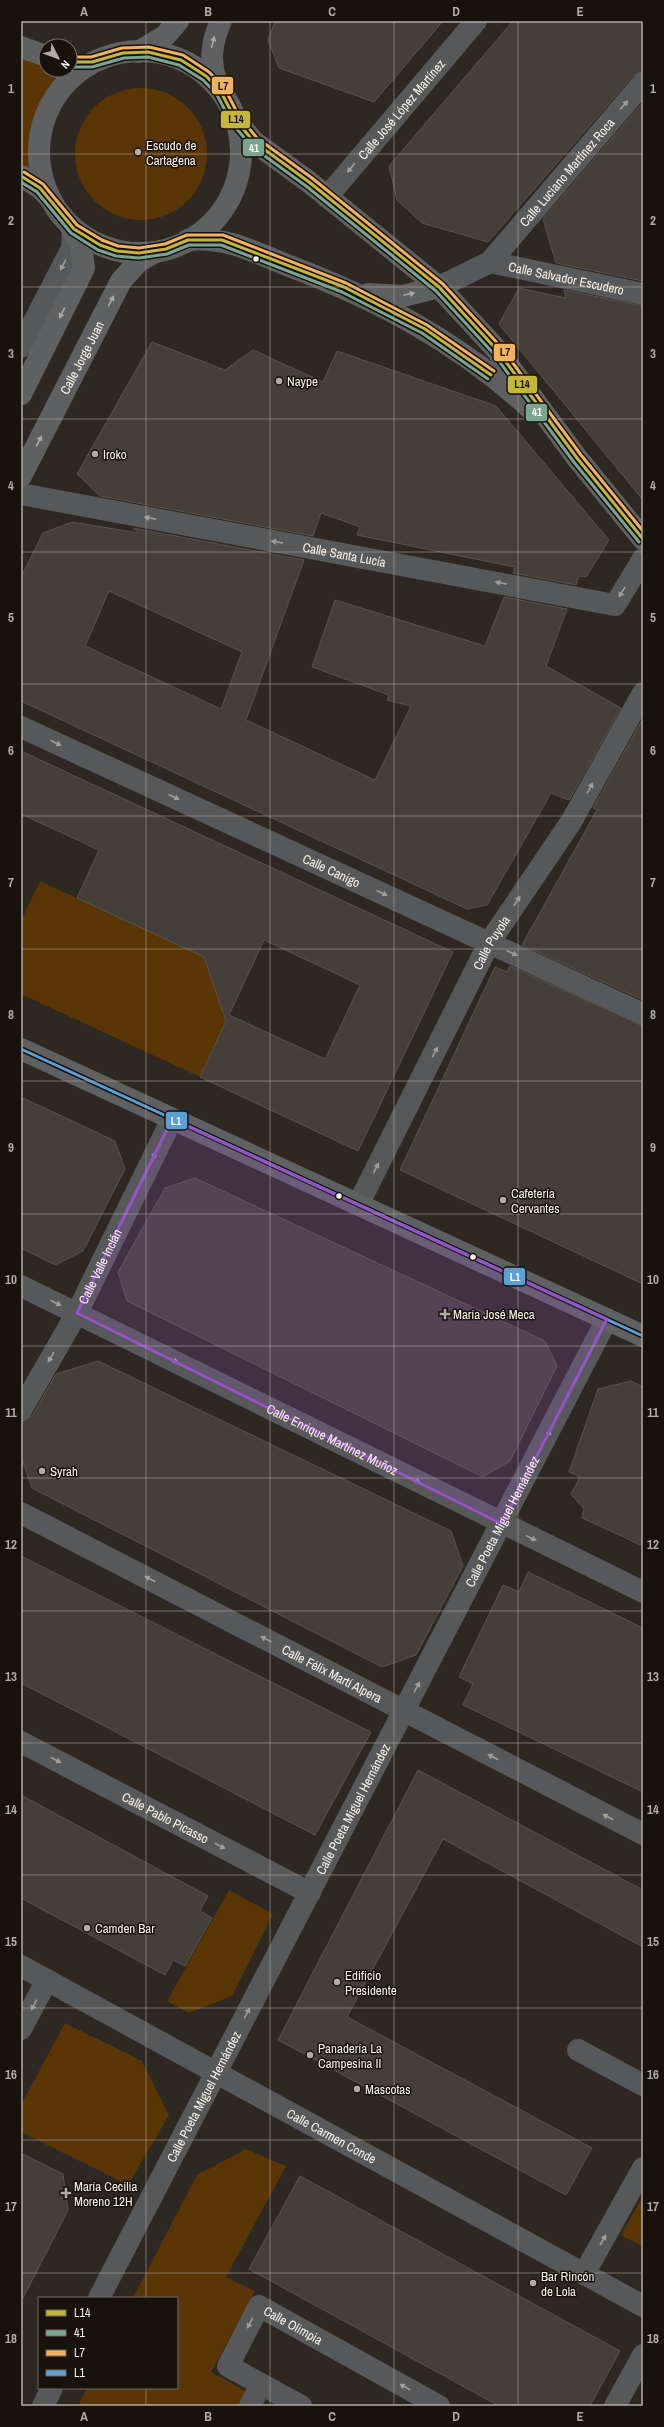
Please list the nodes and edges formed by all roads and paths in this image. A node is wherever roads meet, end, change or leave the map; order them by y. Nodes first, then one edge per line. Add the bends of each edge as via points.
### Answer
1 (178, 21) edge
2 (221, 21) edge
3 (476, 21) edge
4 (21, 47) edge
5 (138, 52) junction
6 (38, 53) edge
7 (78, 62) edge
8 (96, 62) junction
9 (643, 83) edge
10 (220, 90) junction
11 (235, 119) junction
12 (21, 176) edge
13 (49, 197) junction
14 (327, 197) junction
15 (72, 227) junction
16 (188, 240) junction
17 (156, 252) junction
18 (490, 262) junction
19 (344, 286) junction
20 (439, 288) junction
21 (643, 294) edge
22 (21, 347) edge
23 (21, 394) edge
24 (577, 458) junction
25 (21, 476) edge
26 (21, 494) edge
27 (643, 539) edge
28 (643, 559) edge
29 (643, 693) edge
30 (21, 727) edge
31 (489, 942) junction
32 (643, 1014) edge
33 (21, 1049) edge
34 (172, 1119) junction
35 (359, 1203) junction
36 (21, 1286) edge
37 (77, 1313) junction
38 (607, 1319) junction
39 (643, 1336) edge
40 (21, 1410) edge
41 (21, 1513) edge
42 (502, 1524) junction
43 (643, 1592) edge
44 (404, 1711) junction
45 (21, 1742) edge
46 (643, 1834) edge
47 (310, 1893) junction
48 (21, 1966) edge
49 (47, 1980) junction
50 (21, 2028) edge
51 (578, 2050) dead end
52 (216, 2073) junction
53 (643, 2085) edge
54 (643, 2168) edge
55 (584, 2274) junction
56 (100, 2297) edge
57 (643, 2306) edge
58 (643, 2355) edge
59 (261, 2384) junction
60 (52, 2389) edge
61 (43, 2406) edge
62 (250, 2406) edge
63 (301, 2406) edge
64 (439, 2406) edge
65 (615, 2406) edge

1 - 5 main road via 165,36
10 -> 2 main road via 213,73 211,55
3 -> 14 street, Calle José López Martínez
4 - 6 main road
5 - 8 main road via 118,54
5 - 10 main road via 167,55 186,62
7 - 8 main road
8 - 13 main road via 65,84 45,118 39,160
18 -> 9 street, Calle Luciano Martínez Roca
10 - 11 main road
11 - 14 main road via 254,142
11 - 16 main road via 240,138 240,157 235,186 218,215 208,226
12 - 13 main road
13 - 15 main road
14 - 20 main road
15 - 17 main road via 88,239 108,248 130,253
15 -> 22 street via 72,248
15 -> 23 main road via 81,245 84,268
16 - 17 main road
16 - 19 main road via 222,240
25 -> 17 main road, Calle Jorge Juan via 121,281 138,262
18 - 20 street
18 - 21 street, Calle Salvador Escudero
19 -> 20 main road via 362,293 385,296 403,296
19 - 24 main road via 425,329 471,360 517,396
20 - 24 main road via 497,350
24 - 27 main road
28 -> 26 street, Calle Santa Lucía via 615,605
31 -> 29 street, Calle Puyola via 571,822
30 -> 31 street, Calle Canigo
31 -> 32 street, Calle Canigo
35 -> 31 street, Calle Puyola
33 - 34 main road
34 - 35 main road
34 -> 37 street, Calle Valle Inclán
35 - 38 main road
36 -> 37 street, Calle Enrique Martínez Muñoz
37 -> 40 street, Calle Valle Inclán
37 -> 42 street, Calle Enrique Martínez Muñoz
38 - 39 main road
42 -> 38 street, Calle Poeta Miguel Hernández
44 -> 41 street, Calle Félix Martí Alpera
42 -> 43 street, Calle Enrique Martínez Muñoz
44 -> 42 street, Calle Poeta Miguel Hernández
46 -> 44 street, Calle Félix Martí Alpera
44 - 47 street, Calle Poeta Miguel Hernández
45 -> 47 street, Calle Pablo Picasso
52 -> 47 street, Calle Poeta Miguel Hernández
48 - 49 street, Calle Carmen Conde
49 -> 50 street
49 - 52 street, Calle Carmen Conde
51 - 53 street
52 - 55 street, Calle Carmen Conde
52 - 56 street, Calle Poeta Miguel Hernández
55 -> 54 street
55 - 57 street, Calle Carmen Conde
58 - 65 street
59 - 62 street
59 - 63 street, Calle Olimpia
64 -> 59 street, Calle Olimpia via 259,2306 228,2366
60 - 61 street

